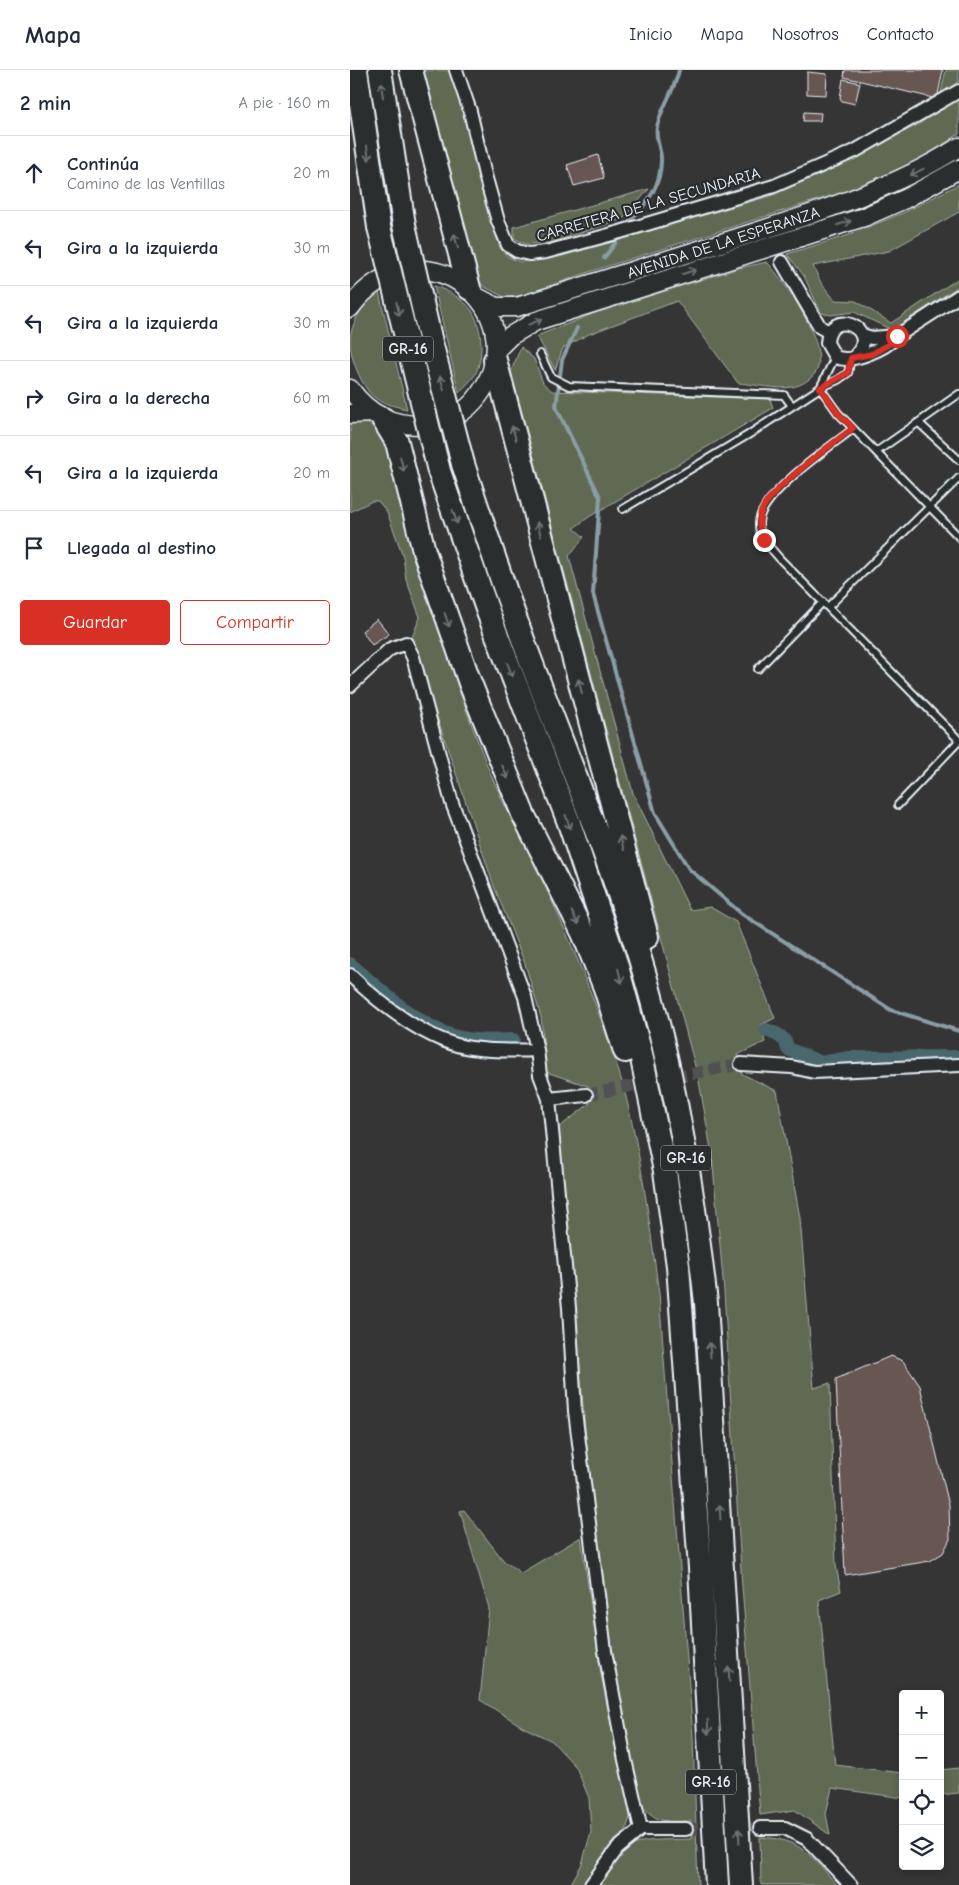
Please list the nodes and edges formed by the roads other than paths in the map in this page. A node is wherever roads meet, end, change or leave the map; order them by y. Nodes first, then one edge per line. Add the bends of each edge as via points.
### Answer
1 (356, 70) edge
2 (380, 70) edge
3 (412, 70) edge
4 (456, 70) edge
5 (959, 92) edge
6 (959, 147) edge
7 (959, 169) edge
8 (782, 262) dead end
9 (474, 293) junction
10 (959, 296) edge
11 (350, 308) edge
12 (829, 332) junction
13 (862, 335) junction
14 (897, 336) junction
15 (540, 354) dead end
16 (495, 355) junction
17 (835, 357) junction
18 (854, 357) junction
19 (820, 388) junction
20 (350, 389) edge
21 (959, 394) edge
22 (792, 406) junction
23 (350, 414) edge
24 (378, 416) junction
25 (919, 422) junction
26 (853, 428) junction
27 (876, 452) junction
28 (959, 460) edge
29 (959, 478) edge
30 (929, 506) junction
31 (623, 509) dead end
32 (959, 538) edge
33 (825, 604) junction
34 (758, 669) dead end
35 (350, 686) edge
36 (959, 740) edge
37 (898, 805) dead end
38 (350, 976) edge
39 (537, 1050) junction
40 (664, 1050) junction
41 (741, 1064) tunnel mouth
42 (959, 1065) edge
43 (586, 1096) tunnel mouth
44 (549, 1099) junction
45 (665, 1171) junction
46 (641, 1828) junction
47 (760, 1828) tunnel mouth
48 (686, 1829) tunnel mouth
49 (591, 1885) edge
50 (717, 1885) edge
51 (741, 1885) edge
52 (851, 1885) edge

1 -> 45 highway, GR-16, bridge via 379,227 439,471 488,612 568,820 616,963 641,1054
40 -> 2 highway, GR-16, bridge via 654,1007 598,833 532,663 463,464 404,225
9 -> 3 highway
4 - 5 street, CARRETERA DE LA SECUNDARIA via 470,111 498,221 508,245 529,254 620,232 774,186 855,151
6 -> 9 main road, AVENIDA DE LA ESPERANZA via 895,183 853,200 517,307 496,307
16 -> 7 main road, AVENIDA DE LA ESPERANZA via 510,336 536,321 864,217
8 - 12 street via 820,327
9 - 11 main road, AVENIDA DE LA ESPERANZA via 449,275 426,269 402,270 380,278 361,292
9 - 16 main road via 491,323
10 - 14 street
12 - 13 street via 838,325 849,324
12 - 17 street via 827,343
13 - 14 street via 872,338
13 - 18 street via 862,346
14 - 18 street via 872,354
15 - 22 lane via 551,377 569,386 784,395
16 - 24 main road via 487,383 473,403 454,417 431,425 406,426
40 -> 16 highway via 665,1008
17 - 18 street
17 - 19 lane
18 - 19 lane via 848,373
19 - 22 lane
19 - 26 lane
20 - 24 main road
21 - 25 lane
22 - 31 lane
23 - 24 main road
24 -> 45 highway via 397,442 424,551 470,683 522,814 582,933 601,979 629,1064 649,1140
25 - 27 lane
25 - 28 lane
26 - 27 lane
26 - 33 lane via 781,487 762,508 758,524 764,540 774,552
27 - 30 lane
29 - 30 lane
30 - 32 lane
30 - 33 lane
33 - 34 lane
33 - 36 lane
35 - 39 street via 390,649 406,643 413,658 452,803 525,997
36 - 37 lane
38 - 39 street via 373,997 428,1033 470,1048
39 - 44 street via 540,1075
51 -> 40 highway, GR-16 via 706,1303 682,1128
41 - 42 street via 792,1067 814,1072
43 - 44 street
44 - 46 street via 569,1308 575,1411 605,1651
45 -> 50 highway, GR-16 via 679,1276 700,1568
46 - 48 street
46 - 49 street via 617,1848
47 - 52 street via 785,1828 807,1839

